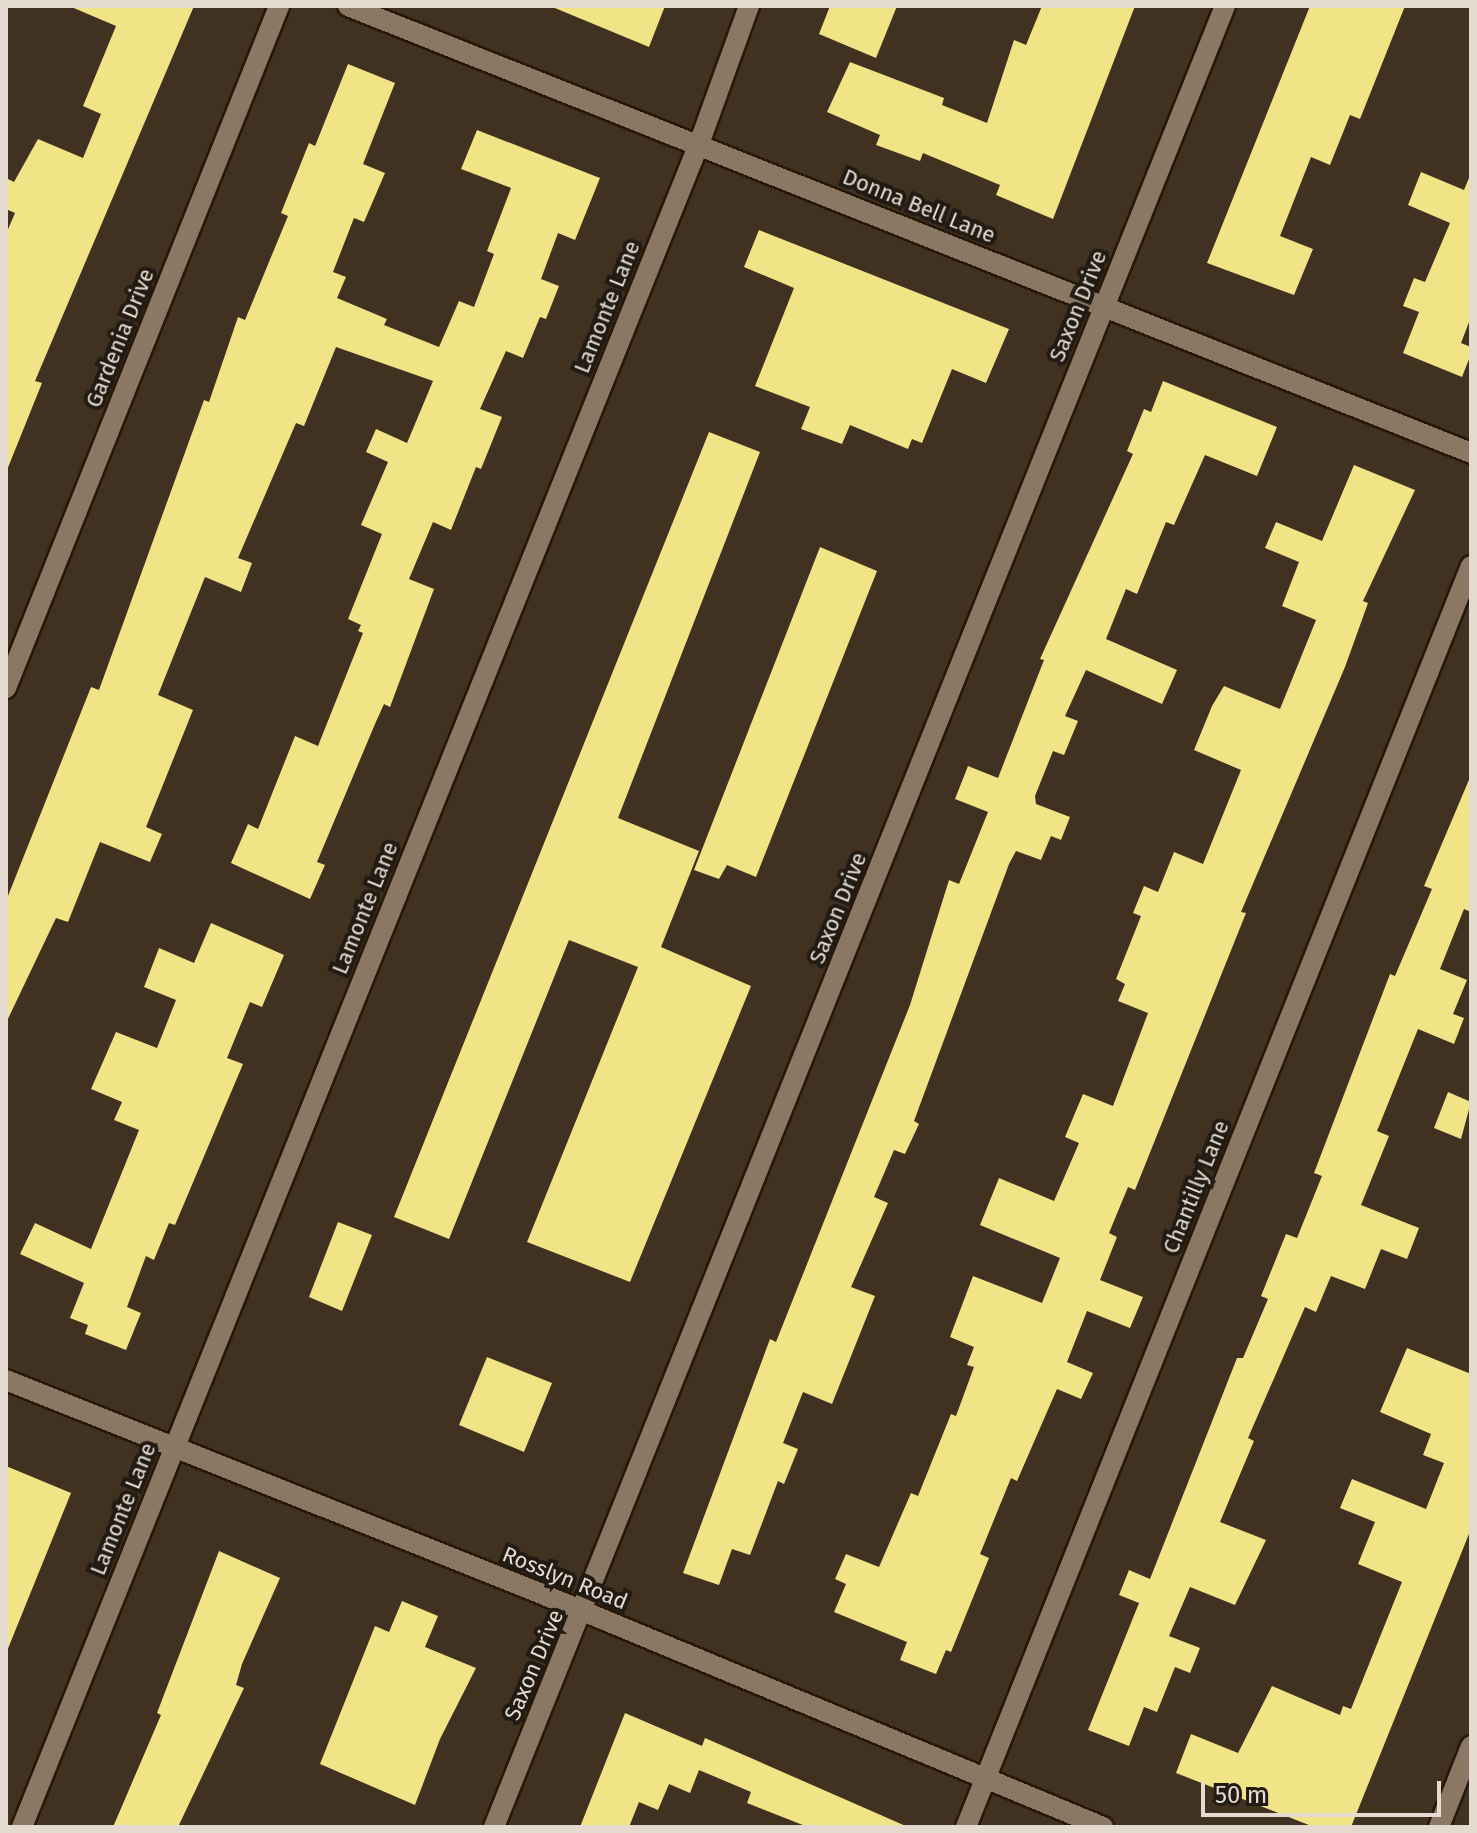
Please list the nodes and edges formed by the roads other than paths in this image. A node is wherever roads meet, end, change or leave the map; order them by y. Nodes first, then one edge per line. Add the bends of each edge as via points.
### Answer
1 (279, 6) edge
2 (348, 6) edge
3 (749, 6) edge
4 (1225, 6) edge
5 (699, 144) junction
6 (1104, 305) junction
7 (1471, 453) edge
8 (1471, 566) edge
9 (6, 688) edge
10 (6, 1380) edge
11 (174, 1447) junction
12 (583, 1611) junction
13 (1471, 1746) edge
14 (985, 1781) junction
15 (22, 1827) edge
16 (494, 1827) edge
17 (966, 1827) edge
18 (1103, 1827) edge
19 (1439, 1827) edge

1 - 9 street, Gardenia Drive
2 - 5 street, Donna Bell Lane
3 - 5 street, Lamonte Lane
4 - 6 street, Saxon Drive
5 - 6 street, Donna Bell Lane
5 - 11 street, Lamonte Lane
6 - 7 street, Donna Bell Lane
6 - 12 street, Saxon Drive
8 - 14 street, Chantilly Lane
10 - 11 street, Rosslyn Road
11 - 12 street, Rosslyn Road
11 - 15 street, Lamonte Lane
12 - 14 street, Rosslyn Road
12 - 16 street, Saxon Drive
13 - 19 street
14 - 17 street, Chantilly Lane
14 - 18 street, Rosslyn Road

